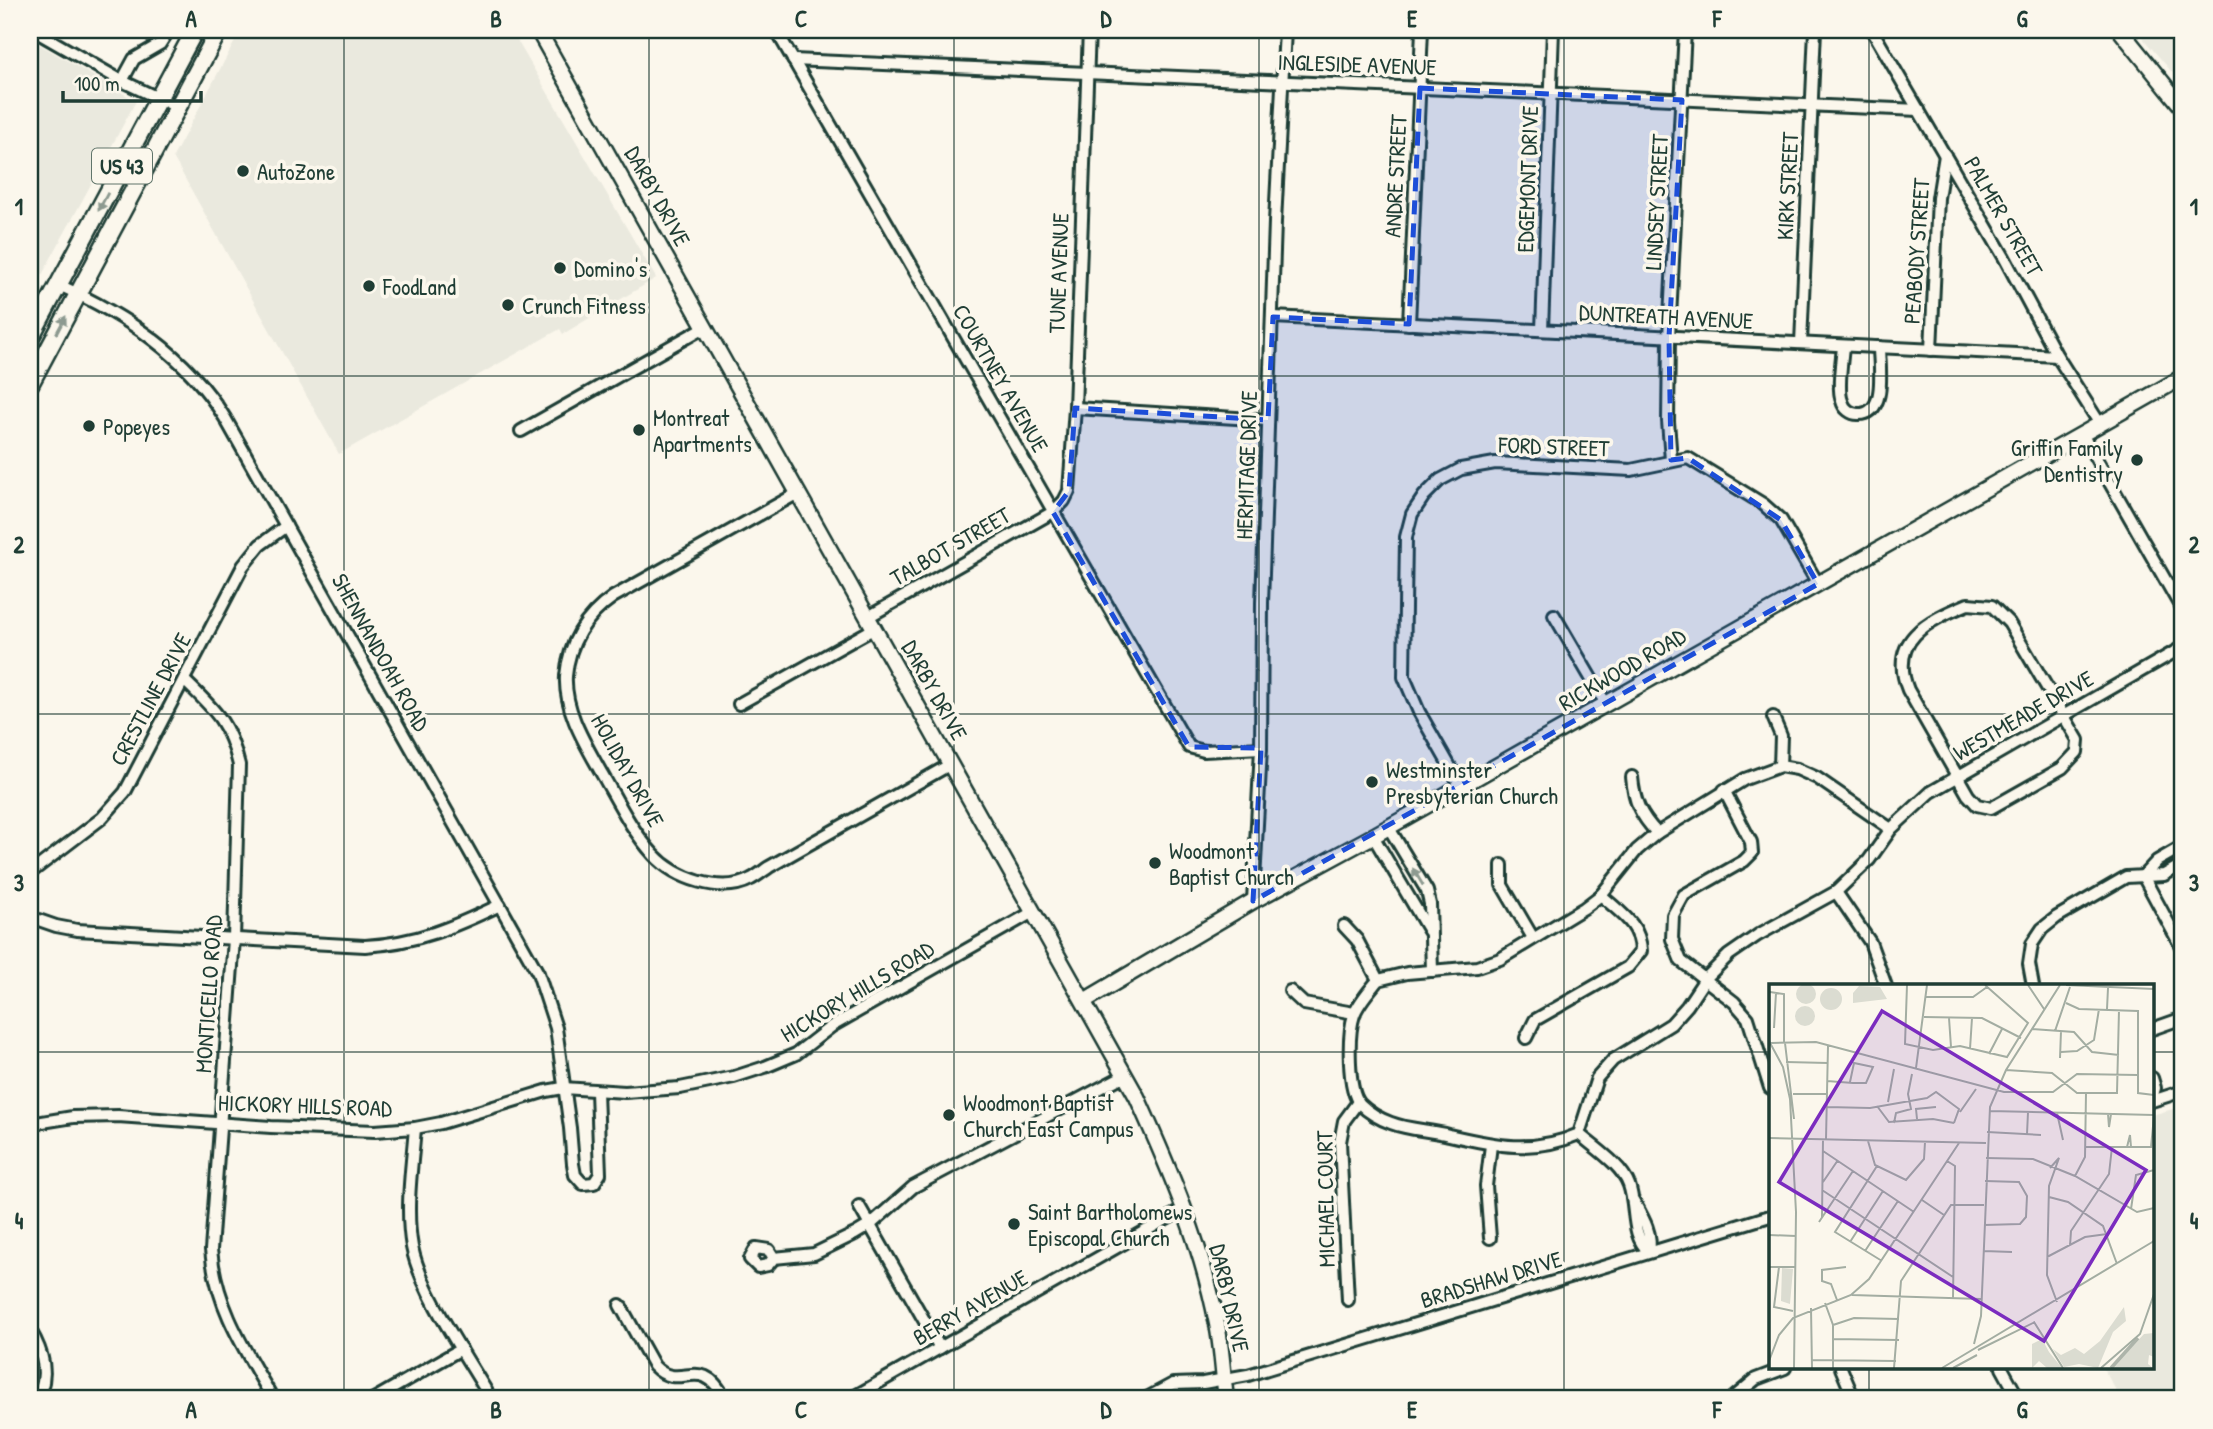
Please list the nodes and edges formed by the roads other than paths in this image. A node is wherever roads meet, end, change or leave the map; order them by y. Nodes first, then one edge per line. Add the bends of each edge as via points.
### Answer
1 (33, 30) edge
2 (169, 30) edge
3 (195, 30) edge
4 (219, 30) edge
5 (538, 30) edge
6 (776, 30) edge
7 (1089, 30) edge
8 (1285, 30) edge
9 (1422, 30) edge
10 (1553, 30) edge
11 (1685, 30) edge
12 (1815, 30) edge
13 (1872, 30) edge
14 (2120, 30) edge
15 (793, 60) junction
16 (1086, 73) junction
17 (121, 81) junction
18 (1282, 82) junction
19 (1420, 88) junction
20 (1551, 94) junction
21 (158, 99) junction
22 (1682, 100) junction
23 (1812, 105) junction
24 (177, 107) junction
25 (2183, 108) edge
26 (1919, 110) junction
27 (1945, 155) junction
28 (59, 285) junction
29 (78, 293) junction
30 (1273, 317) junction
31 (1409, 324) junction
32 (705, 327) junction
33 (1542, 330) junction
34 (1670, 337) junction
35 (30, 338) edge
36 (1801, 344) junction
37 (1843, 346) junction
38 (1879, 347) junction
39 (1931, 350) junction
40 (2057, 356) junction
41 (2183, 377) edge
42 (30, 384) edge
43 (1075, 408) junction
44 (1268, 420) junction
45 (2100, 424) junction
46 (521, 431) dead end
47 (2082, 434) junction
48 (1671, 460) junction
49 (798, 493) junction
50 (1053, 512) junction
51 (286, 526) junction
52 (1818, 584) junction
53 (2183, 611) edge
54 (1554, 615) dead end
55 (871, 623) junction
56 (2183, 647) edge
57 (184, 680) junction
58 (1606, 704) junction
59 (739, 705) dead end
60 (2063, 715) junction
61 (1773, 717) dead end
62 (1261, 748) junction
63 (951, 764) junction
64 (1780, 766) junction
65 (1632, 777) dead end
66 (1957, 778) junction
67 (1461, 786) junction
68 (1724, 790) junction
69 (1389, 828) junction
70 (1891, 830) junction
71 (1657, 833) junction
72 (1373, 836) junction
73 (2183, 846) edge
74 (2183, 864) edge
75 (1503, 865) dead end
76 (30, 873) edge
77 (2143, 876) junction
78 (1836, 892) junction
79 (1601, 895) junction
80 (1253, 901) junction
81 (500, 905) junction
82 (1033, 912) junction
83 (30, 917) edge
84 (1345, 926) dead end
85 (1429, 931) junction
86 (1532, 938) junction
87 (234, 939) junction
88 (2183, 950) edge
89 (1432, 971) junction
90 (1705, 979) junction
91 (1378, 980) junction
92 (1885, 984) edge
93 (2033, 984) edge
94 (1290, 992) dead end
95 (1084, 1002) junction
96 (1354, 1013) junction
97 (2183, 1018) edge
98 (2154, 1028) edge
99 (1526, 1038) dead end
100 (1125, 1075) junction
101 (1769, 1085) edge
102 (564, 1088) junction
103 (597, 1091) junction
104 (2183, 1091) edge
105 (2154, 1098) edge
106 (1358, 1102) junction
107 (220, 1123) junction
108 (30, 1124) edge
109 (415, 1128) junction
110 (1579, 1134) junction
111 (1490, 1145) junction
112 (859, 1206) dead end
113 (1184, 1209) junction
114 (1769, 1216) edge
115 (870, 1224) junction
116 (1490, 1238) dead end
117 (1649, 1252) junction
118 (774, 1258) dead end
119 (1348, 1300) dead end
120 (620, 1305) dead end
121 (30, 1330) edge
122 (940, 1348) junction
123 (461, 1349) junction
124 (1780, 1370) edge
125 (1842, 1370) edge
126 (2002, 1370) edge
127 (1224, 1380) junction
128 (37, 1399) edge
129 (273, 1399) edge
130 (374, 1399) edge
131 (491, 1399) edge
132 (725, 1399) edge
133 (850, 1399) edge
134 (1145, 1399) edge
135 (1226, 1399) edge
136 (1732, 1399) edge
137 (1854, 1399) edge
138 (2020, 1399) edge

1 - 17 street
2 - 17 street via 160,44 134,59
3 - 21 highway, US 43
4 - 24 highway, US 43
5 - 32 main road, DARBY DRIVE
6 - 15 street, COURTNEY AVENUE
7 - 16 street, TUNE AVENUE
8 - 18 street, HERMITAGE DRIVE
9 - 19 street, ANDRE STREET
10 - 20 street, EDGEMONT DRIVE
11 - 22 street, LINDSEY STREET
12 - 23 street, KIRK STREET
13 - 26 street, PALMER STREET
14 - 25 main road
15 - 16 street, INGLESIDE AVENUE
15 - 50 street, COURTNEY AVENUE
16 - 18 street, INGLESIDE AVENUE
16 - 43 street, TUNE AVENUE
17 - 21 street
18 - 19 street, INGLESIDE AVENUE
18 - 30 street, HERMITAGE DRIVE
19 - 20 street, INGLESIDE AVENUE
19 - 31 street, ANDRE STREET
20 - 22 street, INGLESIDE AVENUE
20 - 33 street, EDGEMONT DRIVE
21 - 24 street
21 -> 28 highway, US 43
22 - 23 street, INGLESIDE AVENUE
22 - 34 street, LINDSEY STREET
23 - 26 street, INGLESIDE AVENUE
23 - 36 street, KIRK STREET
24 - 29 highway, US 43
26 - 27 street, PALMER STREET
27 - 39 street, PEABODY STREET via 1938,198
27 - 40 street, PALMER STREET
28 - 29 street, SHENNANDOAH ROAD
28 - 35 highway, US 43
42 -> 29 highway, US 43
29 - 51 street, SHENNANDOAH ROAD via 141,328 200,381
30 - 31 street, DUNTREATH AVENUE
30 - 44 street, HERMITAGE DRIVE
31 - 33 street, DUNTREATH AVENUE
32 - 46 street
32 - 49 main road, DARBY DRIVE
33 - 34 street, DUNTREATH AVENUE
34 - 36 street, DUNTREATH AVENUE
34 - 48 street, LINDSEY STREET
36 - 37 street, DUNTREATH AVENUE
37 - 38 street, DUNTREATH AVENUE
37 - 38 street via 1840,399 1845,409 1856,414 1868,412 1877,402
38 - 39 street, DUNTREATH AVENUE
39 - 40 street, DUNTREATH AVENUE
40 - 45 street, PALMER STREET
41 - 45 main road, RICKWOOD ROAD
43 - 44 street
43 - 50 street, TUNE AVENUE via 1069,491
44 - 62 street, HERMITAGE DRIVE
45 - 47 main road, RICKWOOD ROAD
47 - 52 main road, RICKWOOD ROAD
47 - 53 street
48 - 52 street, FORD STREET via 1688,458 1763,504 1781,520
48 - 67 street, FORD STREET via 1630,470 1495,463 1461,469 1440,481 1412,514 1406,537 1404,677
49 - 55 main road, DARBY DRIVE
49 - 63 street, HOLIDAY DRIVE via 613,597 578,632 568,664 568,699 607,783 641,839 664,864 694,880 728,884 751,879
50 - 55 street, TALBOT STREET
50 - 62 street, COURTNEY AVENUE via 1189,747 1204,751
51 - 57 street, CRESTLINE DRIVE via 260,545 243,566
51 - 81 street, SHENNANDOAH ROAD
52 - 58 main road, RICKWOOD ROAD
54 - 58 street
55 - 59 street, TALBOT STREET
55 - 63 main road, DARBY DRIVE
56 - 60 street, WESTMEADE DRIVE
57 - 76 street, CRESTLINE DRIVE via 118,801
57 - 87 street, MONTICELLO ROAD via 224,722 239,765
58 - 67 main road, RICKWOOD ROAD
60 - 66 street, WESTMEADE DRIVE
60 - 66 street via 2078,740 2077,752 2062,768 1991,808 1977,805
60 - 66 street via 2010,623 1992,606 1968,604 1945,613 1918,631 1904,648 1901,672
61 - 64 street via 1781,736
62 - 80 street, HERMITAGE DRIVE
63 - 82 main road, DARBY DRIVE
64 - 68 street
64 - 70 street via 1817,778
65 - 71 street via 1634,799
66 - 70 street, WESTMEADE DRIVE via 1931,792
67 - 69 main road, RICKWOOD ROAD
68 - 71 street
68 - 90 street via 1751,842 1752,853 1684,895 1673,915 1672,939 1681,961
69 - 72 main road, RICKWOOD ROAD
85 -> 69 street via 1427,891
70 - 78 street, WESTMEADE DRIVE
71 - 79 street
72 - 80 main road, RICKWOOD ROAD
72 - 85 street
73 - 77 street via 2157,861
74 - 77 street via 2164,875
75 - 86 street via 1502,885
77 - 88 street
77 - 93 street via 2126,877 2042,929 2032,944
78 - 90 street, WESTMEADE DRIVE via 1758,935
78 - 92 street via 1870,942
79 - 86 street
79 - 99 street via 1636,926 1641,951 1628,967 1535,1020
80 - 95 main road, RICKWOOD ROAD
81 - 87 street via 433,935 377,946
81 - 102 street, SHENNANDOAH ROAD via 538,974 554,1017
82 - 95 main road, DARBY DRIVE
82 - 103 street, HICKORY HILLS ROAD via 832,1026 796,1054 765,1067 691,1087
83 - 87 street via 77,930
84 - 91 street
85 - 89 street
86 - 89 street via 1500,959
87 - 107 street, MONTICELLO ROAD
89 - 91 street
90 - 101 street via 1748,1018
90 - 110 street, WESTMEADE DRIVE via 1671,1024 1613,1060 1597,1078
91 - 96 street
94 - 96 street via 1304,1004
95 - 100 main road, DARBY DRIVE
96 - 106 street via 1350,1073
97 - 98 street
100 - 113 main road, DARBY DRIVE
100 - 115 street via 913,1186
102 - 103 street, HICKORY HILLS ROAD
102 - 103 street, SHENNANDOAH ROAD via 575,1175 583,1184 594,1183 602,1163
102 - 109 street, HICKORY HILLS ROAD
104 - 105 street
106 - 111 street via 1393,1124
106 - 119 street, MICHAEL COURT via 1344,1121 1340,1142
107 - 108 street, HICKORY HILLS ROAD via 95,1116
107 - 109 street, HICKORY HILLS ROAD via 352,1131
107 - 129 street, MONTICELLO ROAD via 211,1239 213,1272 222,1305
109 - 123 street via 412,1248 424,1281
110 - 111 street via 1545,1146
110 - 117 street via 1629,1182 1645,1221
111 - 116 street via 1486,1186
112 - 115 street
113 - 122 street, BERRY AVENUE
113 - 127 main road, DARBY DRIVE via 1217,1325
114 - 117 street, BRADSHAW DRIVE
115 - 118 street via 814,1254
115 - 122 street
117 - 127 street, BRADSHAW DRIVE
120 - 132 street via 662,1374 706,1375
121 - 128 street via 44,1364
122 - 133 street, BERRY AVENUE
123 - 130 street
123 - 131 street
124 - 136 street via 1756,1379
125 - 137 street
126 - 138 street
127 - 134 street, BRADSHAW DRIVE via 1173,1384
127 - 135 main road, DARBY DRIVE

